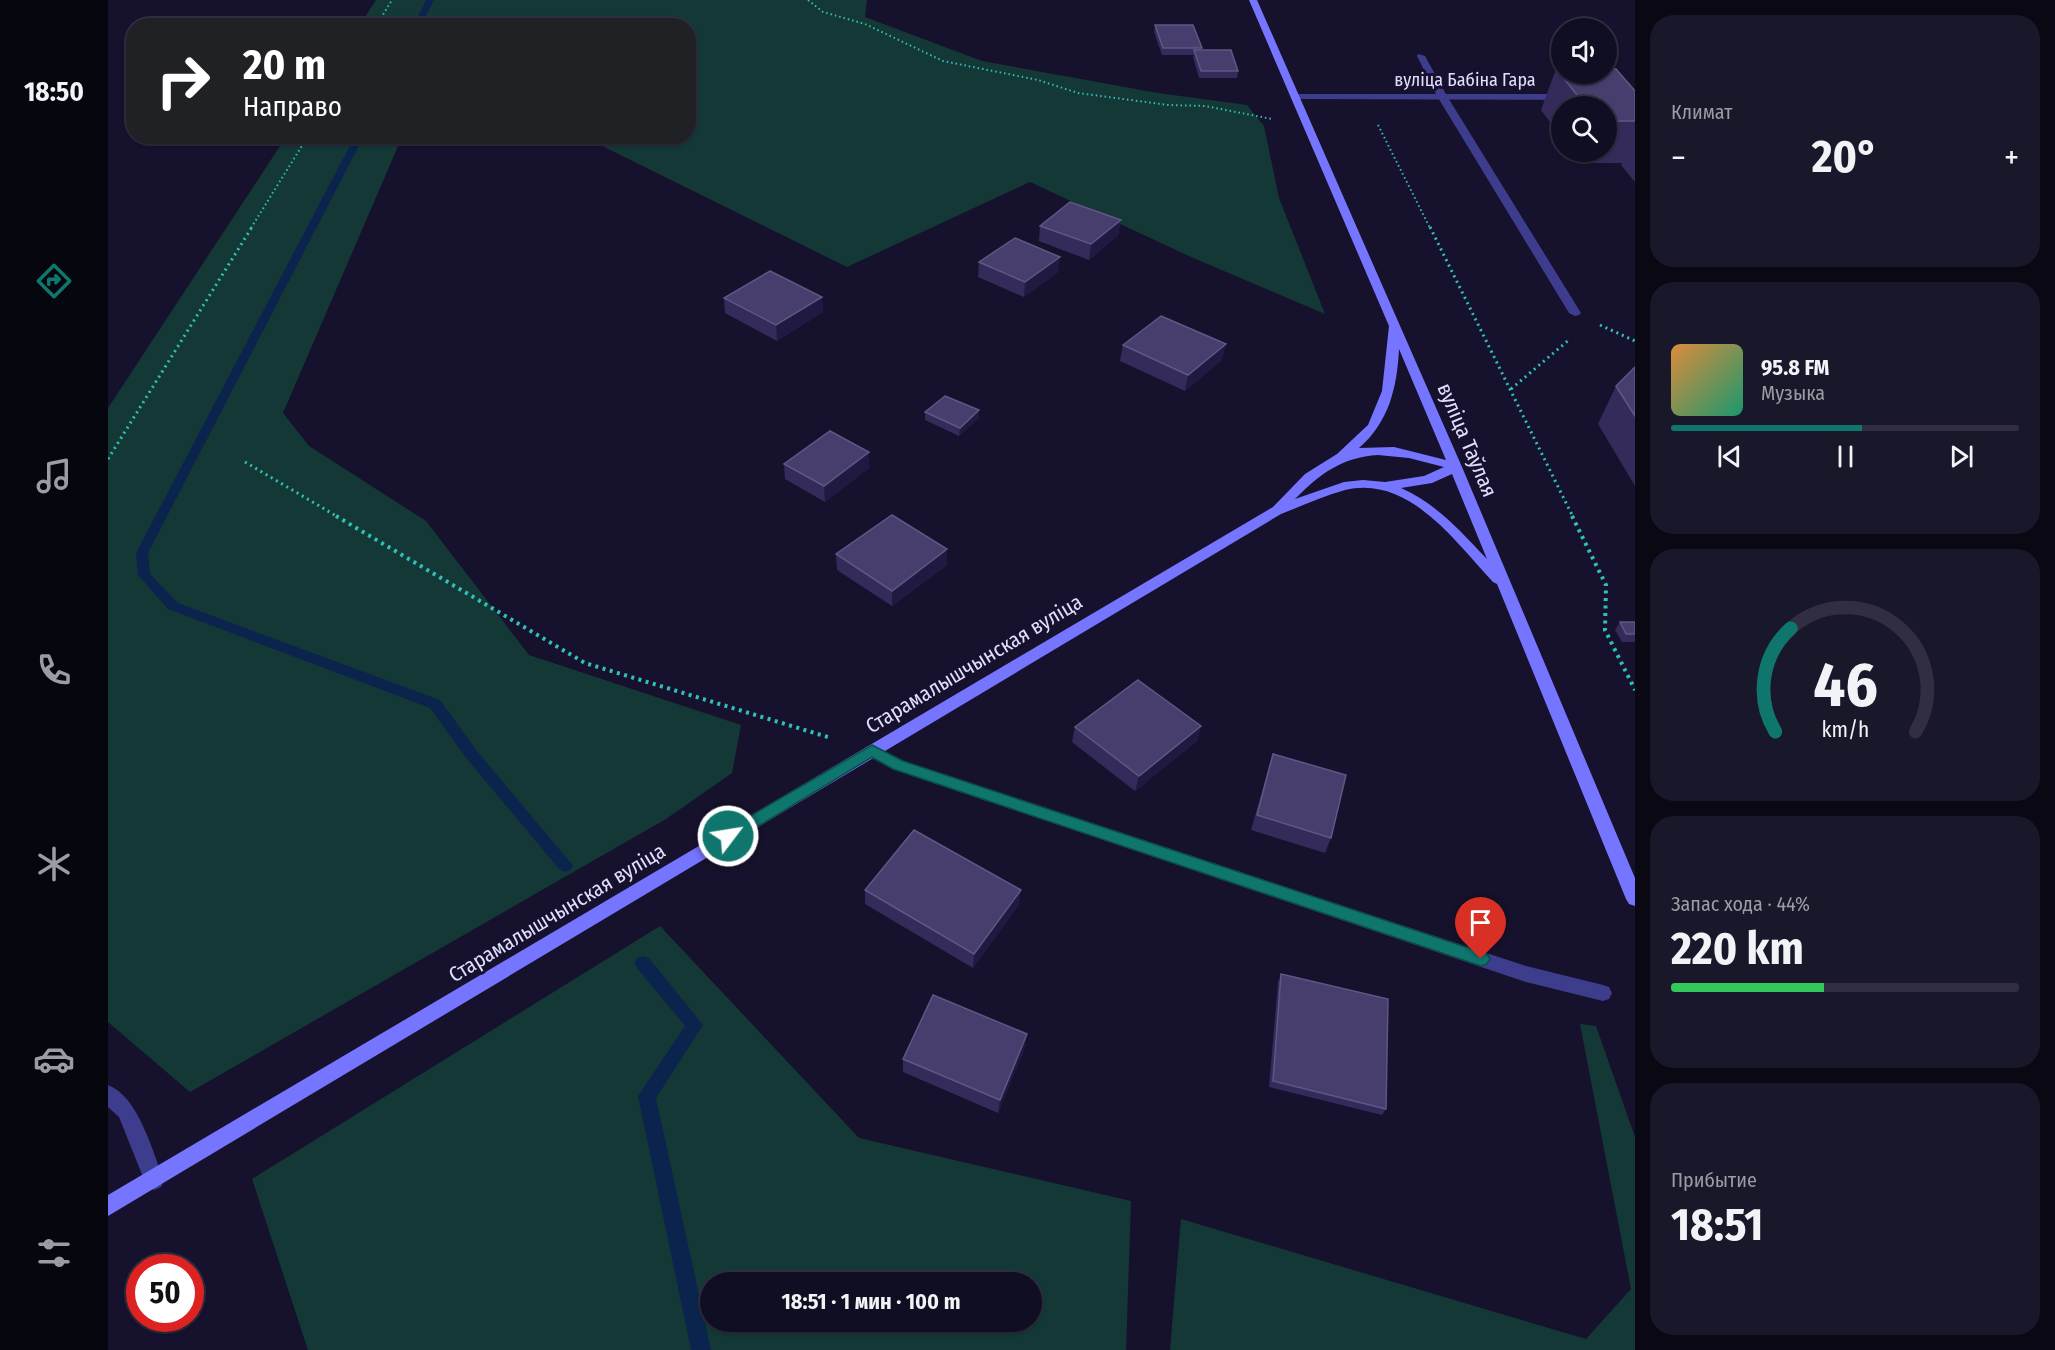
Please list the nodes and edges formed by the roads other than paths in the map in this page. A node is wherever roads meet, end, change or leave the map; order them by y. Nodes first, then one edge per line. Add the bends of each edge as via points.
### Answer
1 (1253, 0) edge
2 (1421, 56) dead end
3 (1294, 96) junction
4 (1442, 96) junction
5 (1551, 97) edge
6 (1575, 313) road end
7 (1395, 324) junction
8 (1342, 457) junction
9 (1456, 467) junction
10 (1385, 486) junction
11 (1276, 511) junction
12 (1505, 586) junction
13 (872, 751) junction
14 (1635, 899) edge
15 (1603, 993) dead end
16 (108, 1094) edge
17 (154, 1180) junction
18 (108, 1206) edge

1 - 3 main road, вуліца Таўлая
2 - 4 street
3 - 4 street, вуліца Бабіна Гара
3 - 7 main road, вуліца Таўлая
4 - 5 street, вуліца Бабіна Гара
4 - 6 street
7 - 8 main road via 1385,406 1371,429
7 - 9 main road, вуліца Таўлая
8 - 9 main road via 1379,449 1419,454
8 - 11 main road via 1306,481
9 - 10 main road via 1427,480
9 - 12 main road, вуліца Таўлая
10 - 11 main road via 1344,486
10 - 12 main road via 1417,500 1440,518
11 - 13 main road, Старамалышчынская вуліца
12 - 14 main road, вуліца Таўлая
13 - 15 street via 898,765 1526,974
13 - 17 main road, Старамалышчынская вуліца
16 - 17 street via 126,1111
17 - 18 main road, Старамалышчынская вуліца

